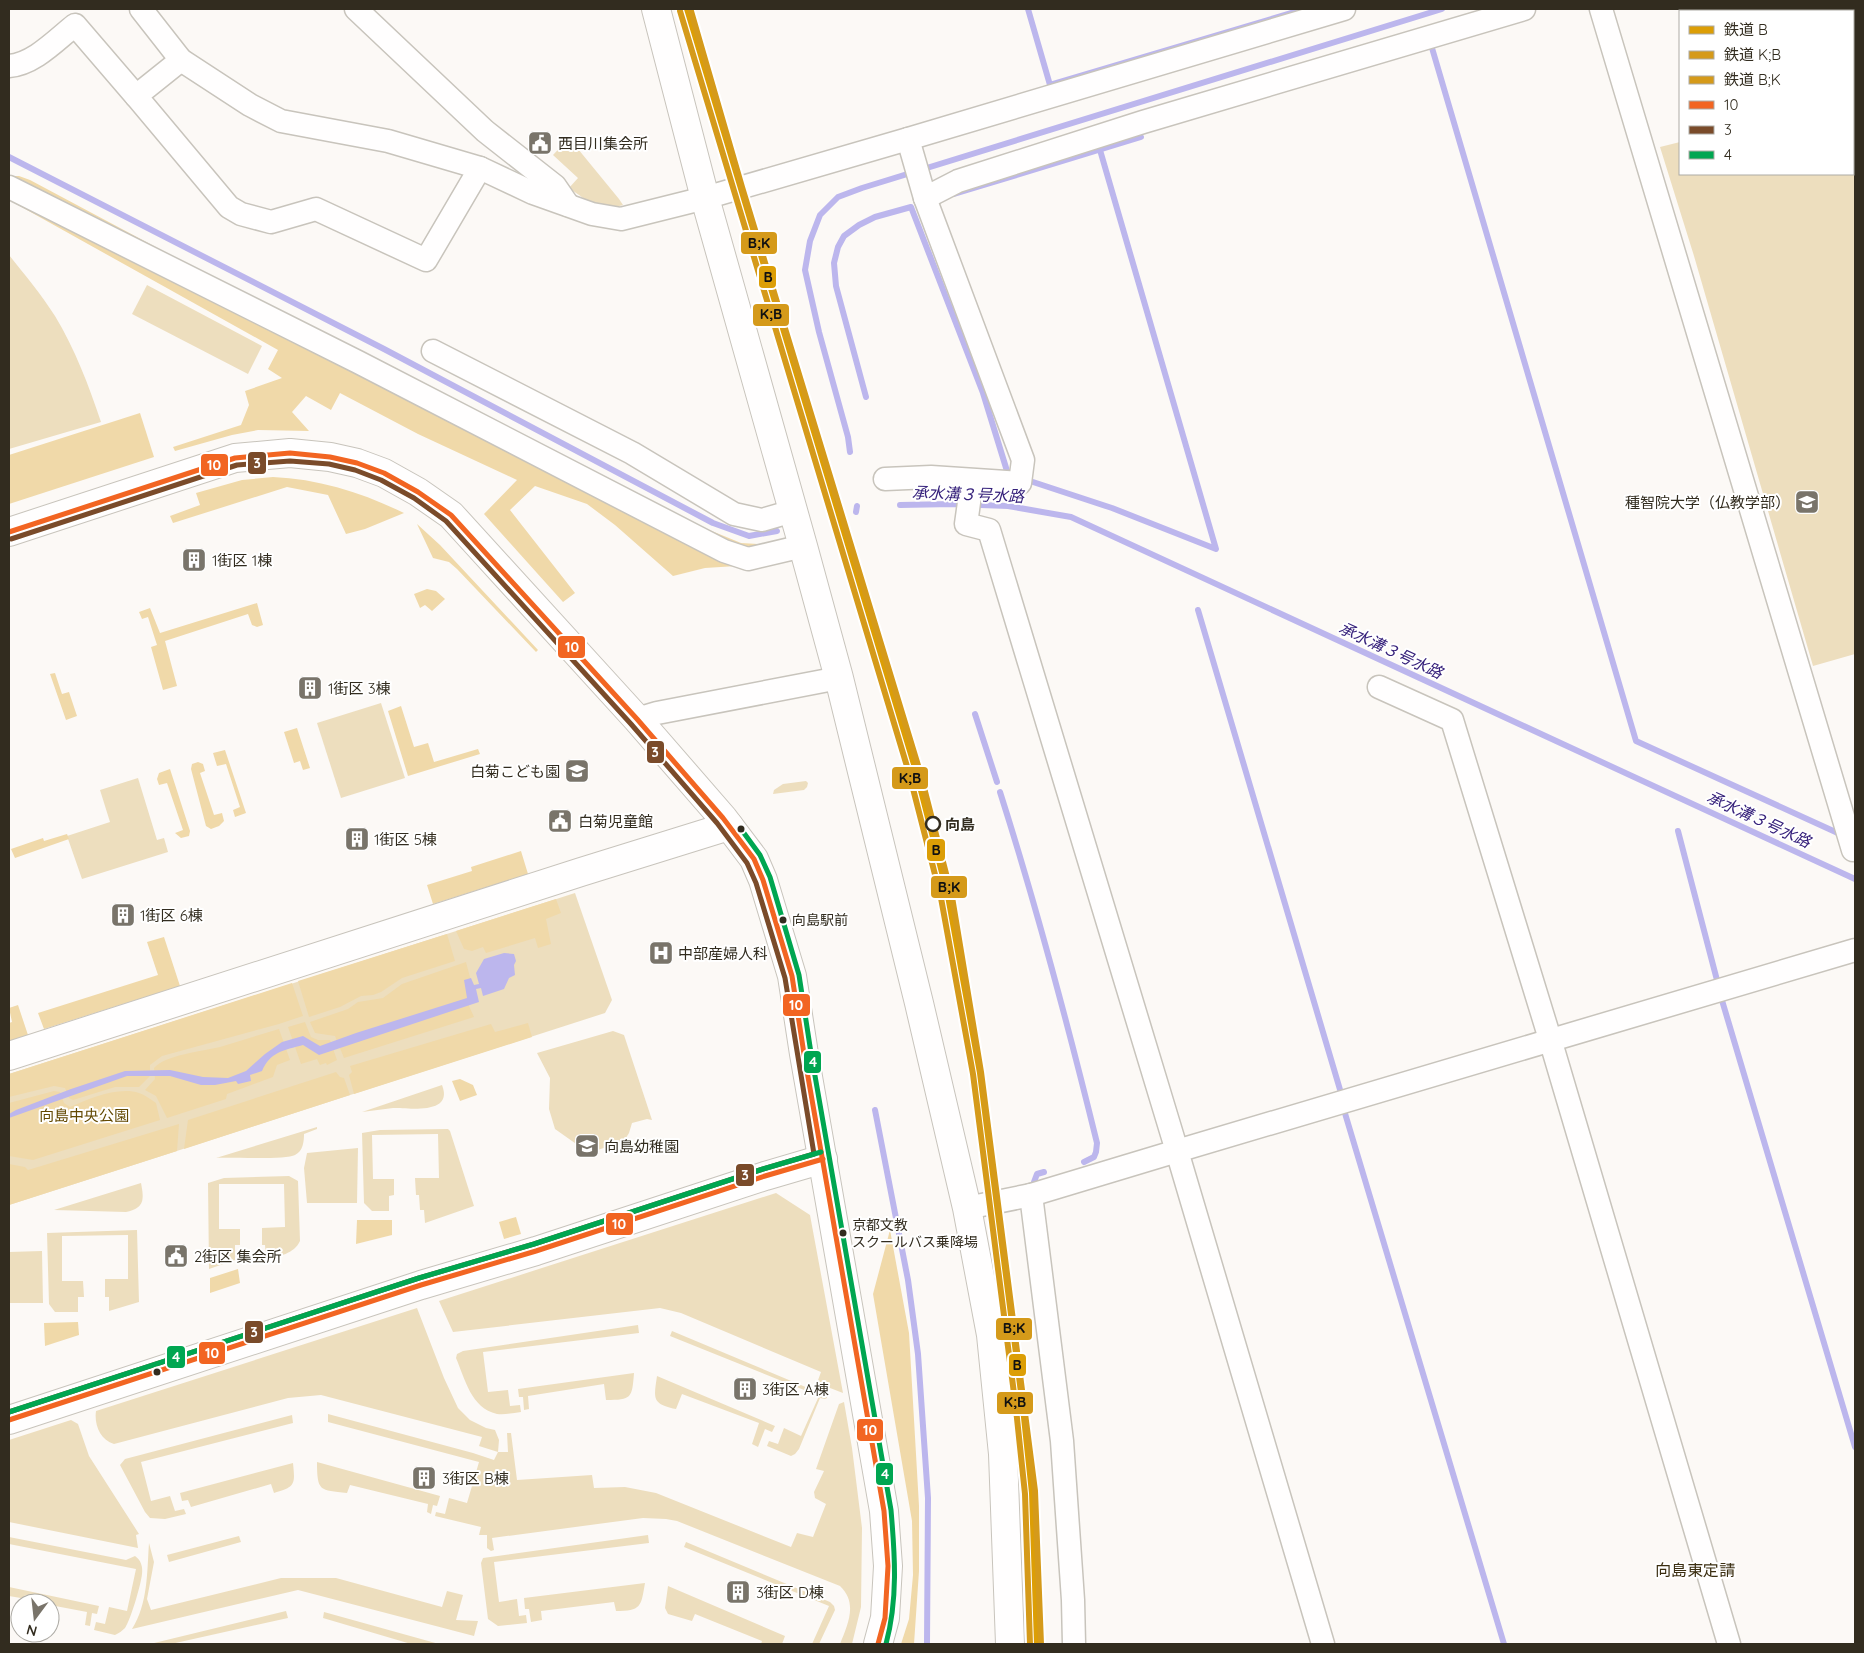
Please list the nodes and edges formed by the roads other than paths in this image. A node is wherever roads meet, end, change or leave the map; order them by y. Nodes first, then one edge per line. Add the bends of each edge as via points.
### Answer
1 (141, 9) edge
2 (356, 9) edge
3 (656, 9) edge
4 (1344, 9) edge
5 (1524, 9) edge
6 (1602, 9) edge
7 (181, 60) junction
8 (9, 66) edge
9 (136, 96) junction
10 (911, 150) junction
11 (480, 168) junction
12 (9, 186) edge
13 (923, 192) junction
14 (705, 198) junction
15 (568, 205) junction
16 (433, 351) dead end
17 (885, 479) dead end
18 (972, 484) junction
19 (794, 513) junction
20 (9, 532) edge
21 (803, 546) junction
22 (839, 678) junction
23 (1379, 687) dead end
24 (638, 719) junction
25 (729, 826) junction
26 (1853, 850) dead end
27 (1855, 950) edge
28 (1550, 1039) junction
29 (9, 1056) edge
30 (1177, 1151) junction
31 (823, 1160) junction
32 (1031, 1195) junction
33 (966, 1208) junction
34 (9, 1420) edge
35 (878, 1644) edge
36 (1010, 1644) edge
37 (1074, 1644) edge
38 (1323, 1644) edge
39 (1729, 1644) edge

1 - 7 street
2 - 15 street via 485,131 555,186
3 - 14 street
4 - 10 street
5 - 13 street via 1143,122
6 - 26 street
7 - 9 street
7 - 11 street via 281,121 388,141
8 - 9 street via 20,65 41,52 75,25
9 - 11 street via 229,207 241,214 271,222 316,209 426,260
10 - 13 street
10 - 14 street
11 - 15 street via 533,193
12 - 21 street via 724,551 748,558
13 - 18 street via 1023,460 1020,483
14 - 15 street via 621,219 592,214
14 - 19 street
16 - 19 street via 632,453 734,514 762,520
17 - 18 street via 931,477
18 - 30 street via 966,524 989,530
19 - 21 street
20 - 24 street via 235,458 290,453 358,463 418,492 451,515
21 - 22 street
22 - 24 street
22 - 33 street via 920,1004
23 - 28 street via 1452,720
24 - 25 street
25 - 29 street
25 - 31 street via 754,859 763,880 792,976
27 - 28 street
28 - 30 street
28 - 39 street
30 - 32 street
30 - 38 street
31 - 34 street via 421,1285
31 - 35 street via 884,1511 888,1566 885,1618
32 - 33 street
32 - 37 street via 1062,1441
33 - 36 street via 991,1335 1003,1454

